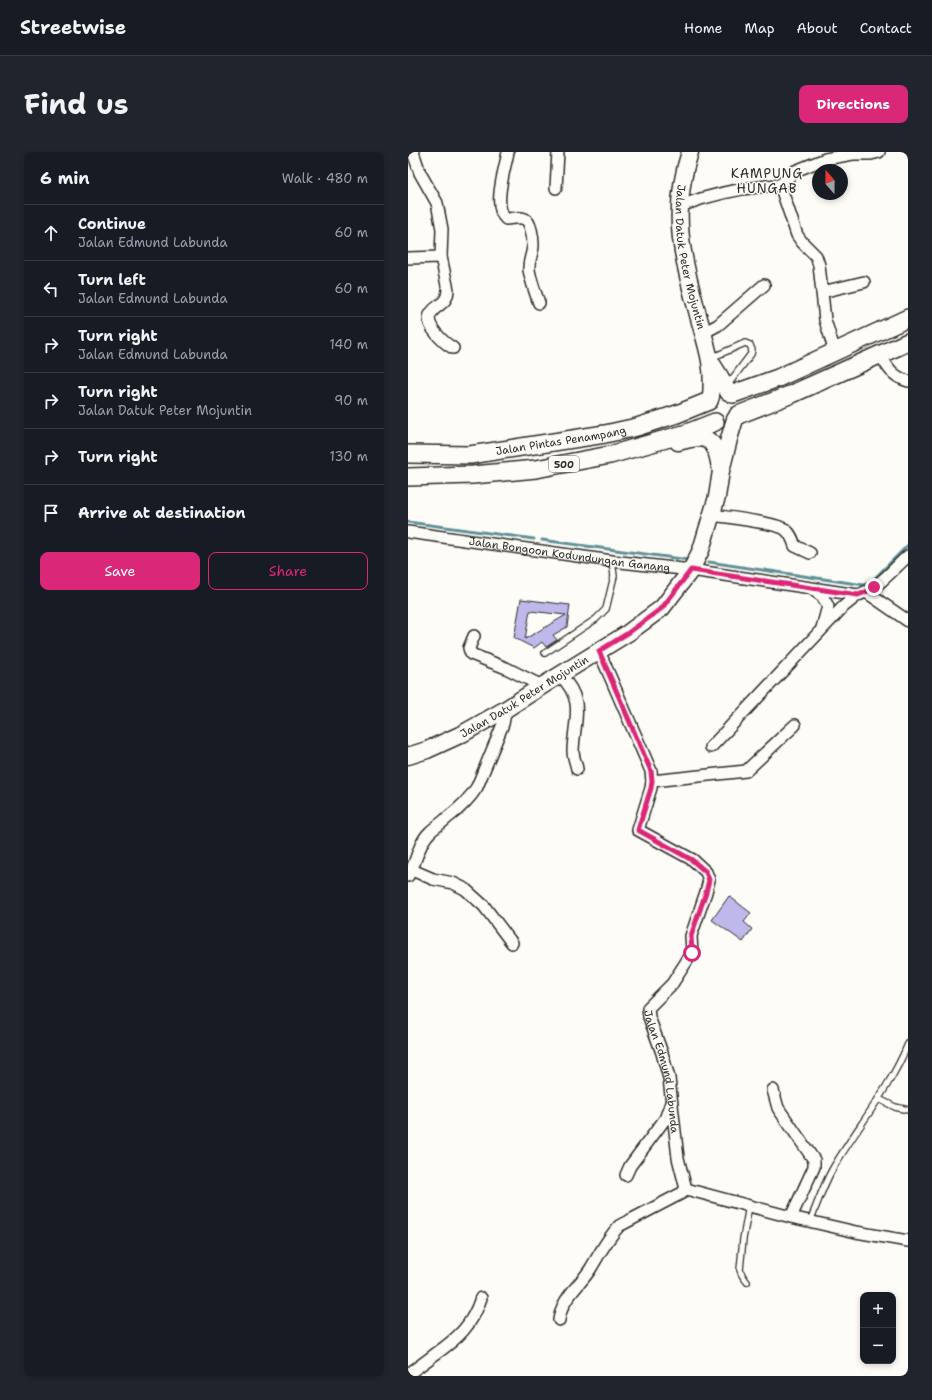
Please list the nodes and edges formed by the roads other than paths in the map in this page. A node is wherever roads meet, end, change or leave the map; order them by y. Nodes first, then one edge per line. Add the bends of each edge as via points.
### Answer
1 (413, 152) edge
2 (508, 152) edge
3 (558, 152) edge
4 (690, 152) edge
5 (879, 152) edge
6 (780, 185) junction
7 (556, 188) dead end
8 (680, 206) junction
9 (441, 257) junction
10 (408, 258) edge
11 (864, 282) dead end
12 (764, 285) dead end
13 (822, 292) junction
14 (539, 303) dead end
15 (908, 318) edge
16 (703, 333) junction
17 (908, 342) edge
18 (453, 348) dead end
19 (835, 352) junction
20 (880, 354) junction
21 (710, 360) junction
22 (908, 381) edge
23 (729, 391) junction
24 (710, 399) junction
25 (737, 417) junction
26 (715, 422) junction
27 (625, 451) junction
28 (408, 454) edge
29 (721, 471) junction
30 (408, 477) edge
31 (712, 515) junction
32 (408, 532) edge
33 (810, 553) dead end
34 (908, 556) edge
35 (612, 561) junction
36 (691, 570) junction
37 (810, 588) junction
38 (862, 593) junction
39 (908, 620) edge
40 (822, 630) junction
41 (474, 636) dead end
42 (599, 651) junction
43 (545, 653) dead end
44 (560, 675) junction
45 (542, 686) junction
46 (506, 710) junction
47 (795, 726) dead end
48 (711, 747) dead end
49 (408, 756) edge
50 (577, 769) dead end
51 (652, 781) junction
52 (410, 873) edge
53 (512, 943) dead end
54 (908, 1044) edge
55 (773, 1090) dead end
56 (879, 1099) junction
57 (671, 1103) junction
58 (908, 1110) edge
59 (626, 1175) dead end
60 (686, 1189) junction
61 (749, 1206) junction
62 (790, 1217) junction
63 (810, 1221) junction
64 (908, 1241) edge
65 (747, 1282) dead end
66 (481, 1298) dead end
67 (558, 1320) dead end
68 (408, 1374) edge

1 - 9 street via 420,173 437,203 442,229
2 - 14 street via 499,205 502,216 506,219 522,218 528,223 533,245 529,268
3 - 7 street
4 - 8 main road, Jalan Datuk Peter Mojuntin via 685,168
5 - 6 street via 825,159 795,171
6 - 8 street via 740,190 702,198
6 - 13 street via 797,235 816,256
8 - 16 main road, Jalan Datuk Peter Mojuntin via 680,239
9 - 10 street
9 - 18 street via 448,296 430,313 429,319 434,331
11 - 13 street
12 - 16 street via 718,325
13 - 19 street via 825,320
15 - 19 main road, 500
16 - 21 main road, Jalan Datuk Peter Mojuntin
17 - 20 main road, 500
19 - 23 main road, 500 via 778,378
20 - 22 street via 890,371
20 - 25 main road, 500
21 - 23 main road, Jalan Datuk Peter Mojuntin
21 - 23 lane via 745,343 750,345 751,354
21 - 24 main road, Jalan Datuk Peter Mojuntin
23 - 24 main road, 500 via 719,392
23 - 25 main road via 738,401 740,410
24 - 26 main road via 708,411
24 - 28 main road, Jalan Pintas Penampang / 500 via 644,425 605,434 470,455
25 - 26 main road, 500 via 727,423
25 - 29 main road, Jalan Datuk Peter Mojuntin via 728,439
26 - 27 main road, Jalan Pintas Penampang / 500
27 - 29 main road via 639,452 692,438 706,439 714,445
27 - 30 main road, Jalan Pintas Penampang / 500 via 536,469 473,475
29 - 31 main road, Jalan Datuk Peter Mojuntin
31 - 33 street via 784,528 795,546
31 - 36 main road, Jalan Datuk Peter Mojuntin via 701,550
32 - 35 street, Jalan Bongoon Kodundungan Ganang
34 - 38 street via 885,578
35 - 36 street, Jalan Bongoon Kodundungan Ganang
35 - 43 lane via 614,576 606,608 596,619
36 - 37 street, Jalan Bongoon Kodundungan Ganang
36 - 42 main road, Jalan Datuk Peter Mojuntin via 662,608
37 - 38 street, Jalan Bongoon Kodundungan Ganang
37 - 40 street via 822,596 828,606
38 - 39 street
38 - 40 street
40 - 48 street
41 - 45 street via 469,648 471,654
42 - 44 main road, Jalan Datuk Peter Mojuntin
42 - 51 street via 651,771
44 - 45 main road, Jalan Datuk Peter Mojuntin
44 - 50 street via 570,684 574,696 577,713 573,753
45 - 46 main road, Jalan Datuk Peter Mojuntin
46 - 49 main road, Jalan Datuk Peter Mojuntin via 462,734
46 - 52 street via 503,724 474,792 464,804 430,832
47 - 51 street via 746,771
51 - 57 street, Jalan Edmund Labunda via 638,830 692,860 706,872 709,880 691,936 692,953 672,984 648,1008 667,1068
52 - 53 street via 453,883 465,889 484,906
54 - 56 lane
55 - 62 street via 778,1108 814,1160 814,1167
56 - 58 lane
56 - 63 lane via 832,1171
57 - 59 street via 665,1119
57 - 60 street, Jalan Edmund Labunda via 678,1158
60 - 61 street
60 - 67 street via 619,1226 568,1296
61 - 62 street
61 - 65 lane via 740,1270
62 - 63 street
63 - 64 street
66 - 68 street via 466,1329 453,1342

